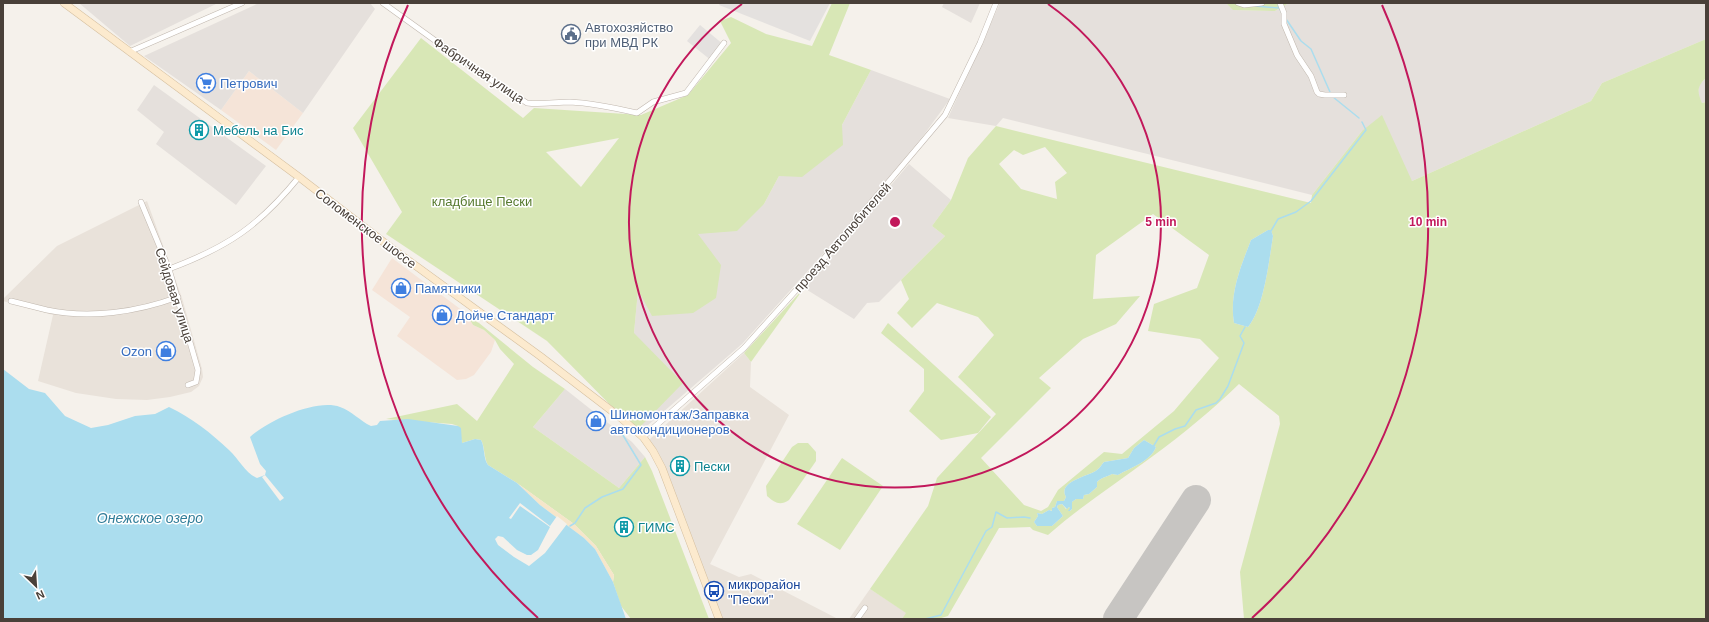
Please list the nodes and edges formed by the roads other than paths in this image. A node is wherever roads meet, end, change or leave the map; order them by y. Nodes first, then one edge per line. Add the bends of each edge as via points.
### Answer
1 (64, 3) edge
2 (242, 3) edge
3 (383, 3) edge
4 (996, 3) edge
5 (1238, 3) edge
6 (1262, 3) edge
7 (1280, 3) edge
8 (724, 42) dead end
9 (129, 52) junction
10 (1344, 95) dead end
11 (299, 177) junction
12 (141, 202) dead end
13 (169, 269) junction
14 (178, 297) junction
15 (11, 301) dead end
16 (188, 385) dead end
17 (643, 437) junction
18 (865, 608) dead end
19 (719, 619) edge
20 (857, 619) edge

1 - 9 main road, Соломенское шоссе
2 - 9 street
3 - 8 street, Фабричная улица via 476,70 527,103 534,104 570,102 637,113 653,102 686,93
4 - 17 street, проезд Автолюбителей via 980,43 945,114 815,269 744,348
5 - 6 street
7 - 10 street via 1284,13 1284,24 1317,92 1325,95
9 - 11 main road, Соломенское шоссе
11 - 13 street via 255,224 229,242
11 - 17 main road, Соломенское шоссе via 540,356
12 - 13 street, Сейдовая улица
13 - 14 street, Сейдовая улица
14 - 15 street via 125,312 87,314 48,310
14 - 16 street, Сейдовая улица via 198,370 196,382
17 - 19 main road, Соломенское шоссе via 662,468
18 - 20 street

